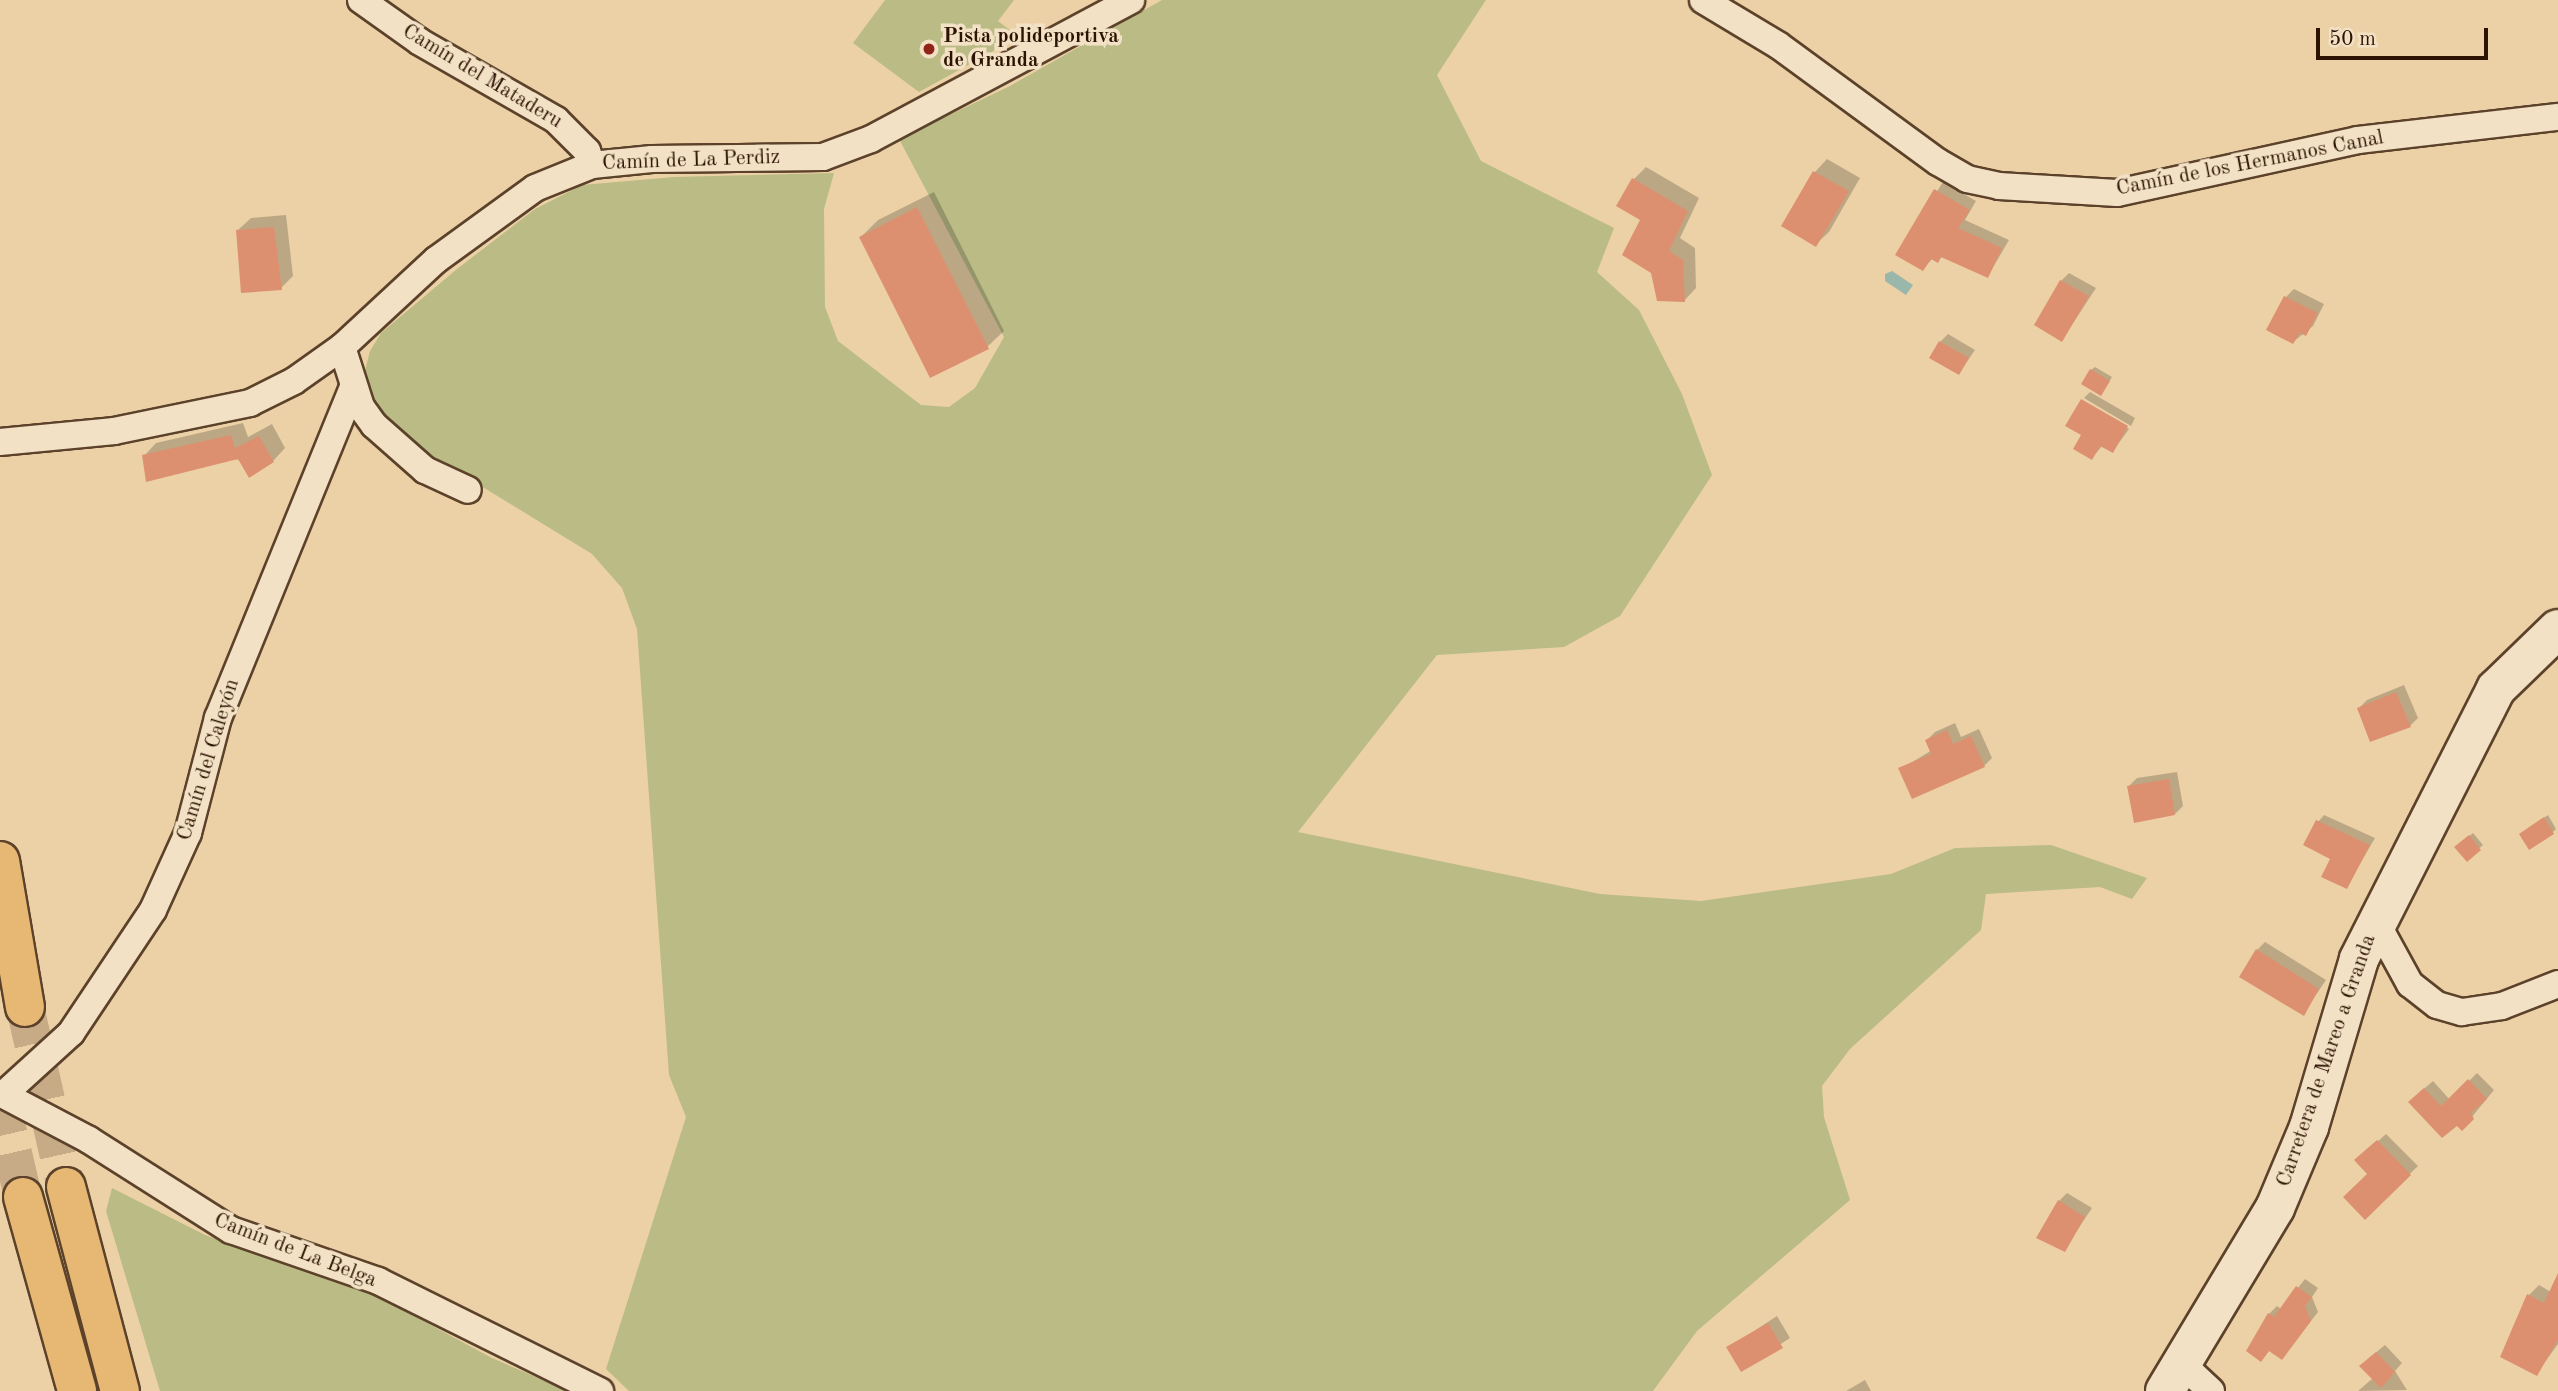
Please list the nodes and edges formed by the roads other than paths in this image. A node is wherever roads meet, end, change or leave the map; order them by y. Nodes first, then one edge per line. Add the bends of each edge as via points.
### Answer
1 (361, 0) edge
2 (1130, 0) edge
3 (1703, 0) edge
4 (2558, 117) edge
5 (592, 165) junction
6 (342, 347) junction
7 (353, 387) junction
8 (0, 442) edge
9 (467, 490) dead end
10 (2558, 629) edge
11 (0, 860) edge
12 (2376, 922) junction
13 (2558, 984) edge
14 (25, 1007) tunnel mouth
15 (2, 1093) edge
16 (66, 1187) tunnel mouth
17 (23, 1197) tunnel mouth
18 (2173, 1377) edge
19 (77, 1391) edge
20 (120, 1391) edge
21 (600, 1391) edge
22 (2211, 1391) edge

1 - 5 street, Camín del Mataderu via 420,42 556,120 587,151
2 - 5 street, Camín de La Perdiz via 871,139 822,157 652,159
3 - 4 street, Camín de los Hermanos Canal via 1778,45 1938,162 1967,179 1999,186 2117,193 2358,140
5 - 6 street, Camín de La Perdiz via 524,196 436,260
6 - 7 street
6 - 8 street, Camín de La Perdiz via 294,381 250,402 114,431
7 - 9 street via 374,425 425,470
7 - 15 street, Camín del Caleyón via 218,718 188,833 153,910 71,1032
10 - 12 street, Carretera de Mareo a Granda via 2496,689
11 - 14 highway
12 - 13 street via 2410,984 2437,1005 2462,1012 2502,1006
12 - 18 street, Carretera de Mareo a Granda via 2359,959 2309,1127 2275,1209
15 - 21 street, Camín de La Belga via 89,1140 231,1230 378,1281
16 - 20 highway
17 - 19 highway
18 - 22 street

